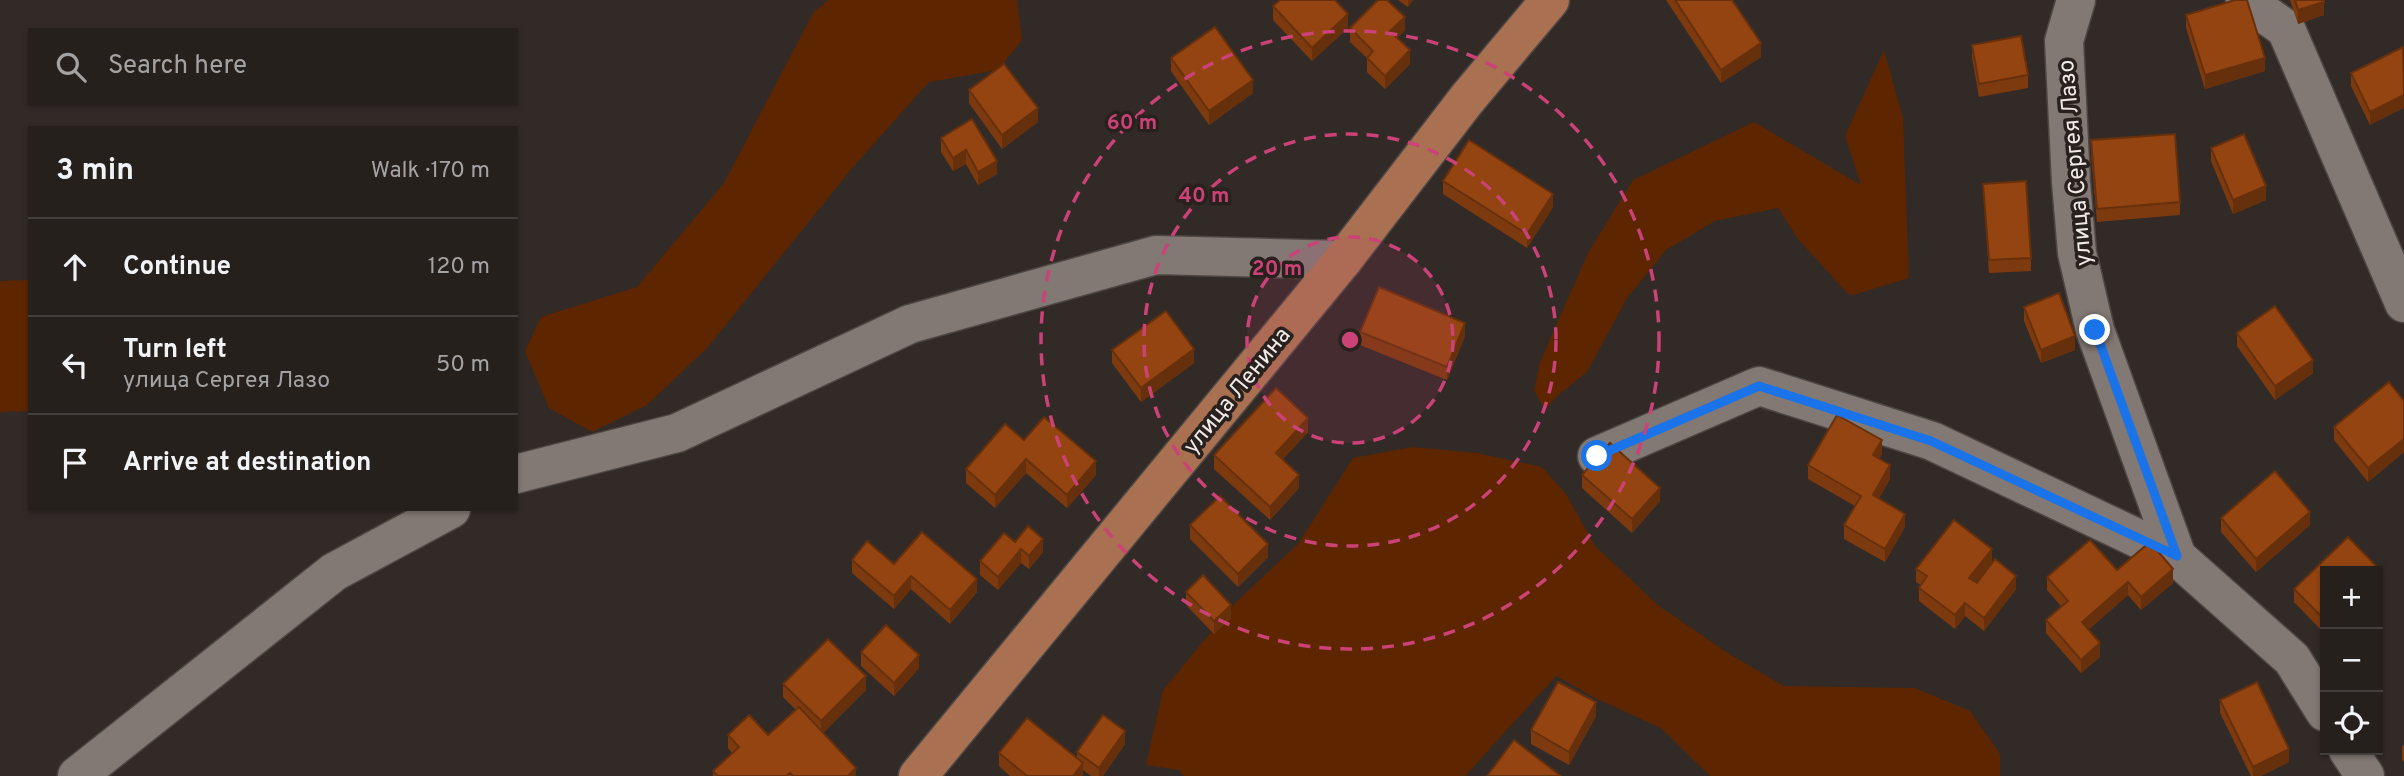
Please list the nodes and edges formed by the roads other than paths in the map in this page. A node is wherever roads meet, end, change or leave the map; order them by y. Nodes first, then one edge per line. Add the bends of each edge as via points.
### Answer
1 (1550, 0) edge
2 (2076, 0) edge
3 (2245, 0) edge
4 (1343, 260) junction
5 (2404, 303) edge
6 (1597, 456) edge
7 (518, 473) edge
8 (447, 511) edge
9 (2177, 556) junction
10 (2320, 704) edge
11 (2351, 755) edge
12 (77, 776) edge
13 (918, 776) edge
14 (2365, 776) edge

1 - 4 main road, улица Ленина
2 - 9 street, улица Сергея Лазо via 2064,41 2077,253 2095,330
3 - 5 street via 2286,29
4 - 7 street via 1156,255 910,324 677,433
4 - 13 main road, улица Ленина
6 - 9 street via 1759,386 1931,441
8 - 12 street via 334,572
9 - 10 street, улица Сергея Лазо via 2292,659
11 - 14 street

